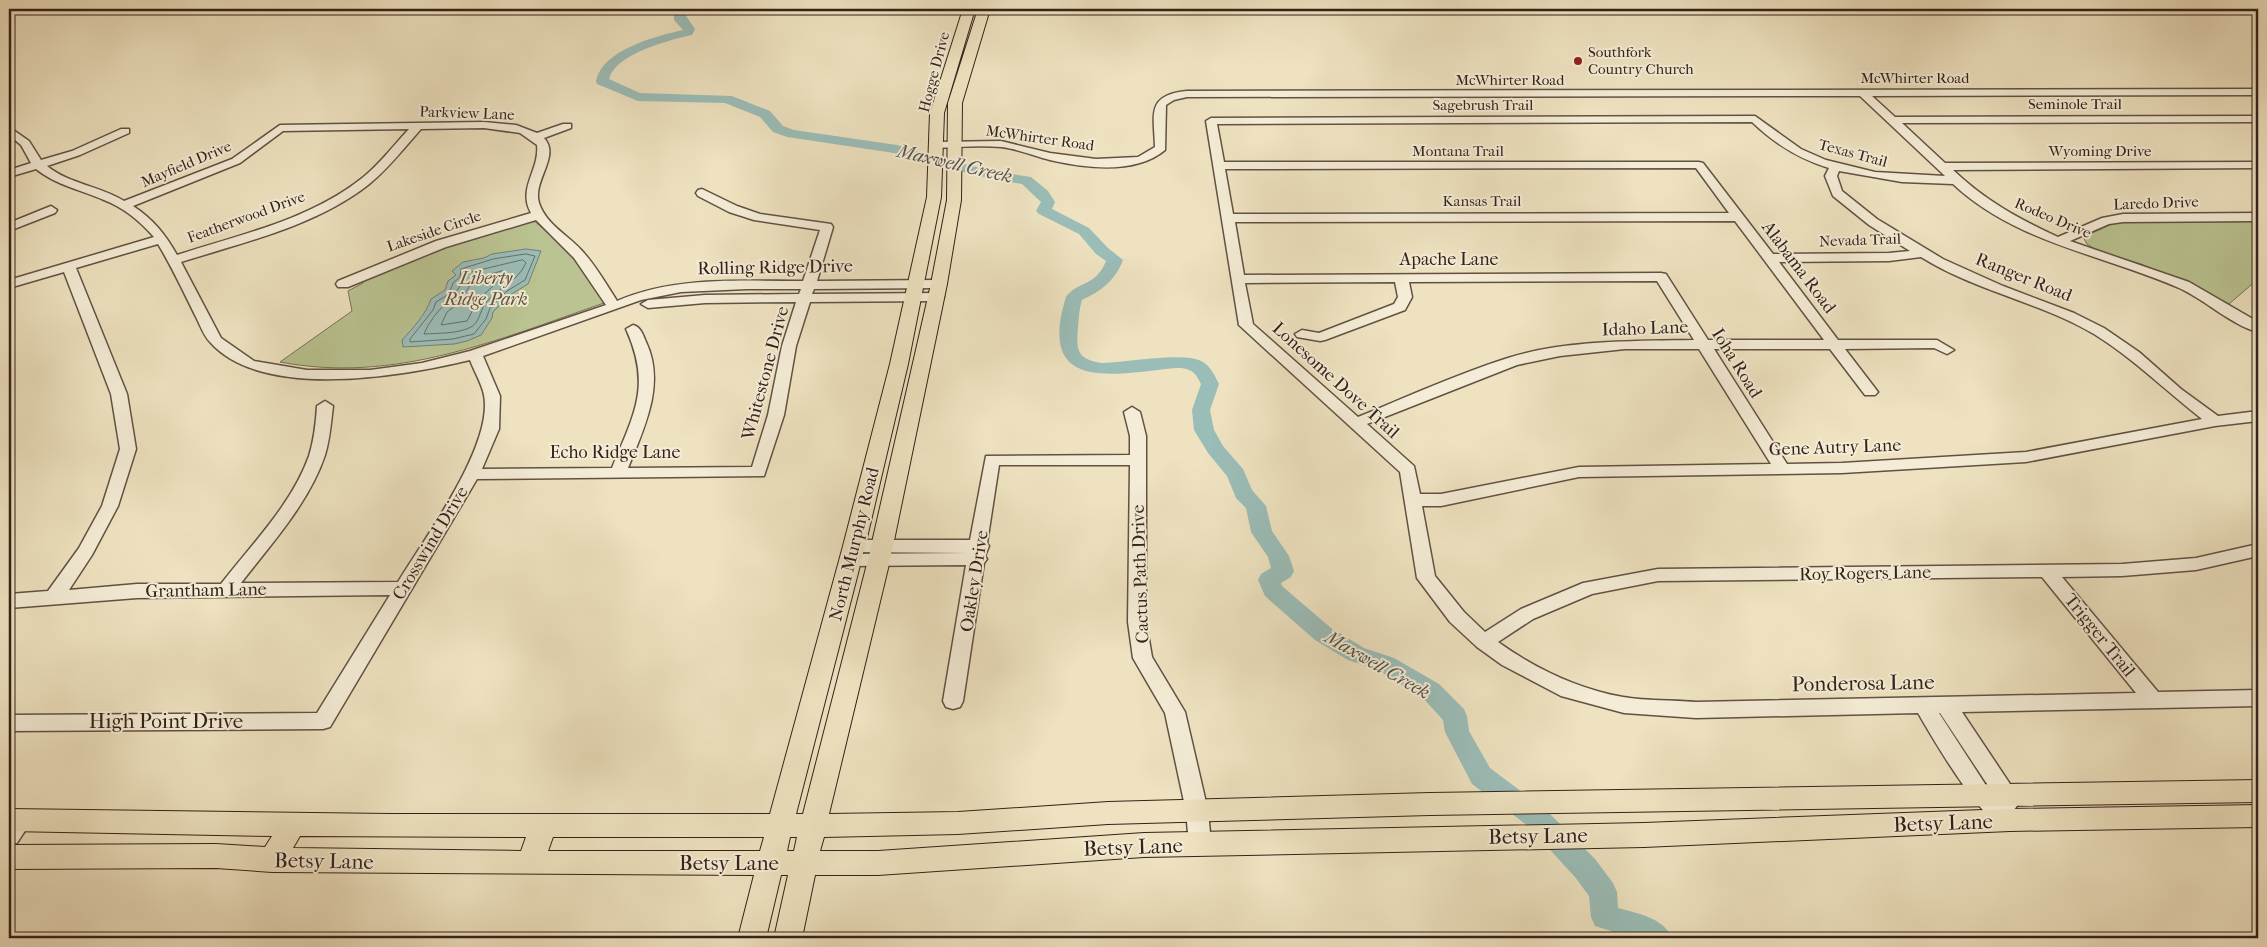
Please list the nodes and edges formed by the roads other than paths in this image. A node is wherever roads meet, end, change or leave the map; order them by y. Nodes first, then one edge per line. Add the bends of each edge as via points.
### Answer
1 (969, 9) edge
2 (984, 9) edge
3 (2258, 92) edge
4 (1863, 93) junction
5 (1446, 107) junction
6 (1755, 119) joint
7 (2258, 119) edge
8 (1893, 120) junction
9 (1211, 121) joint
10 (418, 126) junction
11 (567, 126) dead end
12 (280, 128) joint
13 (9, 130) edge
14 (126, 131) dead end
15 (536, 136) junction
16 (936, 148) junction
17 (949, 161) junction
18 (38, 165) junction
19 (1698, 165) joint
20 (2258, 165) edge
21 (1218, 166) junction
22 (1836, 166) junction
23 (1942, 167) junction
24 (9, 174) edge
25 (1956, 180) junction
26 (702, 193) dead end
27 (125, 205) junction
28 (51, 210) dead end
29 (538, 215) junction
30 (1738, 217) junction
31 (2258, 217) edge
32 (1227, 218) junction
33 (9, 227) edge
34 (162, 239) junction
35 (2060, 241) junction
36 (1923, 252) junction
37 (1768, 258) junction
38 (174, 260) junction
39 (69, 267) junction
40 (1660, 277) joint
41 (1401, 278) junction
42 (1238, 279) junction
43 (9, 284) edge
44 (343, 284) dead end
45 (938, 290) junction
46 (915, 291) junction
47 (806, 292) junction
48 (614, 307) junction
49 (2258, 328) edge
50 (633, 329) dead end
51 (1302, 334) dead end
52 (1704, 345) junction
53 (1834, 345) junction
54 (1947, 350) dead end
55 (475, 354) junction
56 (1870, 392) dead end
57 (325, 406) dead end
58 (1132, 412) dead end
59 (2258, 416) edge
60 (2215, 421) junction
61 (1356, 423) junction
62 (1138, 460) junction
63 (1782, 469) junction
64 (618, 472) junction
65 (758, 472) joint
66 (472, 474) junction
67 (1413, 500) junction
68 (2258, 550) edge
69 (979, 552) junction
70 (852, 553) junction
71 (880, 553) junction
72 (2047, 571) junction
73 (403, 588) junction
74 (226, 590) junction
75 (54, 597) junction
76 (9, 601) edge
77 (1484, 642) junction
78 (2258, 698) edge
79 (2153, 700) junction
80 (953, 701) dead end
81 (1923, 705) junction
82 (1946, 705) junction
83 (322, 721) joint
84 (9, 723) edge
85 (2258, 791) edge
86 (2000, 804) junction
87 (1198, 810) junction
88 (2258, 816) edge
89 (293, 823) junction
90 (780, 824) junction
91 (13, 825) edge
92 (545, 825) junction
93 (813, 825) junction
94 (1200, 844) junction
95 (9, 857) edge
96 (272, 860) junction
97 (529, 863) junction
98 (771, 863) junction
99 (804, 863) junction
100 (752, 938) edge
101 (788, 938) edge

1 - 16 main road, Hogge Drive via 937,113
2 - 17 main road, Hogge Drive via 955,103
3 - 4 street, McWhirter Road
4 - 5 street, McWhirter Road
4 - 8 street, Rodeo Drive
5 - 6 street, Sagebrush Trail
5 - 9 street, Sagebrush Trail
5 - 17 street, McWhirter Road via 1176,95 1159,106 1161,148 1150,157 1133,161 1071,160 1001,144
6 - 22 street, Texas Trail via 1778,140 1804,155
7 - 8 street, Seminole Trail
8 - 23 street, Rodeo Drive
9 - 21 street, Lonesome Dove Trail
10 - 12 street, Parkview Lane
10 - 15 street, Parkview Lane via 502,126 518,128
10 - 38 street, Featherwood Drive via 360,186 282,225
11 - 15 street
12 - 27 street, Mayfield Drive via 236,161
13 - 18 street, Rolling Ridge Drive via 25,143
14 - 18 street via 82,151
15 - 29 street, Parkview Lane via 544,149 531,191
16 - 17 main road, North Murphy Road
16 - 17 street, McWhirter Road
17 - 45 main road, North Murphy Road via 954,200
17 - 46 main road, North Murphy Road via 934,197
18 - 24 street
18 - 27 street, Rolling Ridge Drive via 63,182
19 - 21 street, Montana Trail
19 - 30 street, Alabama Road
20 - 23 street, Wyoming Drive
21 - 32 street, Lonesome Dove Trail
22 - 25 street, Texas Trail via 1888,178
22 - 36 street, Ranger Road via 1831,176 1837,193 1873,222
23 - 25 street, Rodeo Drive
25 - 35 street, Rodeo Drive via 2007,218
26 - 47 street, Whitestone Drive via 758,217 827,227
27 - 34 street, Rolling Ridge Drive via 146,220
28 - 33 street
29 - 44 street, Lakeside Circle via 441,244
29 - 48 street, Parkview Lane via 578,254
30 - 32 street, Kansas Trail
30 - 37 street, Alabama Road
31 - 35 street, Laredo Drive via 2123,218 2106,221
32 - 42 street, Lonesome Dove Trail
34 - 38 street, Rolling Ridge Drive
34 - 39 street
35 - 49 street, Rodeo Drive via 2184,285
36 - 37 street, Nevada Trail via 1889,257
36 - 60 street, Ranger Road via 1998,289 2099,331
37 - 53 street, Alabama Road
38 - 55 street, Rolling Ridge Drive via 215,340 250,365 307,374 370,374 422,367
39 - 43 street
39 - 75 street via 119,394 128,449 110,506 86,551
40 - 41 street, Apache Lane
40 - 52 street, Ioha Road
41 - 42 street, Apache Lane
41 - 51 street via 1405,297 1400,307 1320,337
42 - 61 street, Lonesome Dove Trail via 1246,325
45 - 46 street, Rolling Ridge Drive
45 - 71 main road, North Murphy Road
46 - 47 street, Rolling Ridge Drive
46 - 70 main road, North Murphy Road
47 - 48 street, Rolling Ridge Drive
47 - 65 street, Whitestone Drive via 789,346 776,415
48 - 55 street, Rolling Ridge Drive
50 - 64 street via 646,358 647,387 637,425
52 - 53 street, Idaho Lane
52 - 61 street, Idaho Lane via 1625,345 1513,361
52 - 63 street, Ioha Road
53 - 54 street, Idaho Lane via 1938,344
53 - 56 street, Alabama Road
55 - 66 street, Crosswind Drive via 492,396 492,414 491,429
57 - 74 street via 322,436 314,462 293,499
58 - 62 street, Cactus Path Drive via 1138,436
59 - 60 street, Gene Autry Lane
60 - 63 street, Gene Autry Lane via 2026,457
61 - 67 street, Lonesome Dove Trail via 1408,470
62 - 69 street, Oakley Drive via 992,460
62 - 87 street, Cactus Path Drive via 1137,622 1143,658 1175,712
63 - 67 street, Gene Autry Lane via 1578,472 1441,500
64 - 65 street, Echo Ridge Lane
64 - 66 street, Echo Ridge Lane
66 - 73 street, Crosswind Drive
67 - 77 street, Lonesome Dove Trail via 1426,578 1456,617
68 - 72 street, Roy Rogers Lane via 2196,564 2122,570
69 - 71 street
69 - 80 street, Oakley Drive
70 - 71 street
70 - 90 main road, North Murphy Road
71 - 93 main road, North Murphy Road
72 - 77 street, Roy Rogers Lane via 1658,575 1589,588 1527,614
72 - 79 street, Trigger Trail
73 - 74 street, Grantham Lane
73 - 83 street, Crosswind Drive
74 - 75 street, Grantham Lane via 136,591
75 - 76 street, Grantham Lane
77 - 81 street, Ponderosa Lane via 1509,660 1568,691 1624,705 1696,710
78 - 79 street, Ponderosa Lane
79 - 82 street, Ponderosa Lane
81 - 82 street, Ponderosa Lane
81 - 86 street
82 - 86 street
83 - 84 street, High Point Drive
85 - 86 main road, Betsy Lane
86 - 87 main road, Betsy Lane via 1609,801
86 - 88 main road, Betsy Lane
86 - 94 main road, Betsy Lane via 1644,835
87 - 93 main road, Betsy Lane via 958,824
87 - 94 street, Cactus Path Drive
89 - 91 main road, Betsy Lane
89 - 92 main road, Betsy Lane
89 - 96 main road
90 - 92 main road, Betsy Lane
90 - 93 main road, Betsy Lane
90 - 98 main road, North Murphy Road
92 - 97 main road
93 - 99 main road, North Murphy Road
94 - 99 main road, Betsy Lane via 1106,846 878,863
95 - 96 main road, Betsy Lane via 216,856
96 - 97 main road, Betsy Lane
97 - 98 main road, Betsy Lane
98 - 99 main road, Betsy Lane
98 - 100 main road, North Murphy Road
99 - 101 main road, North Murphy Road

